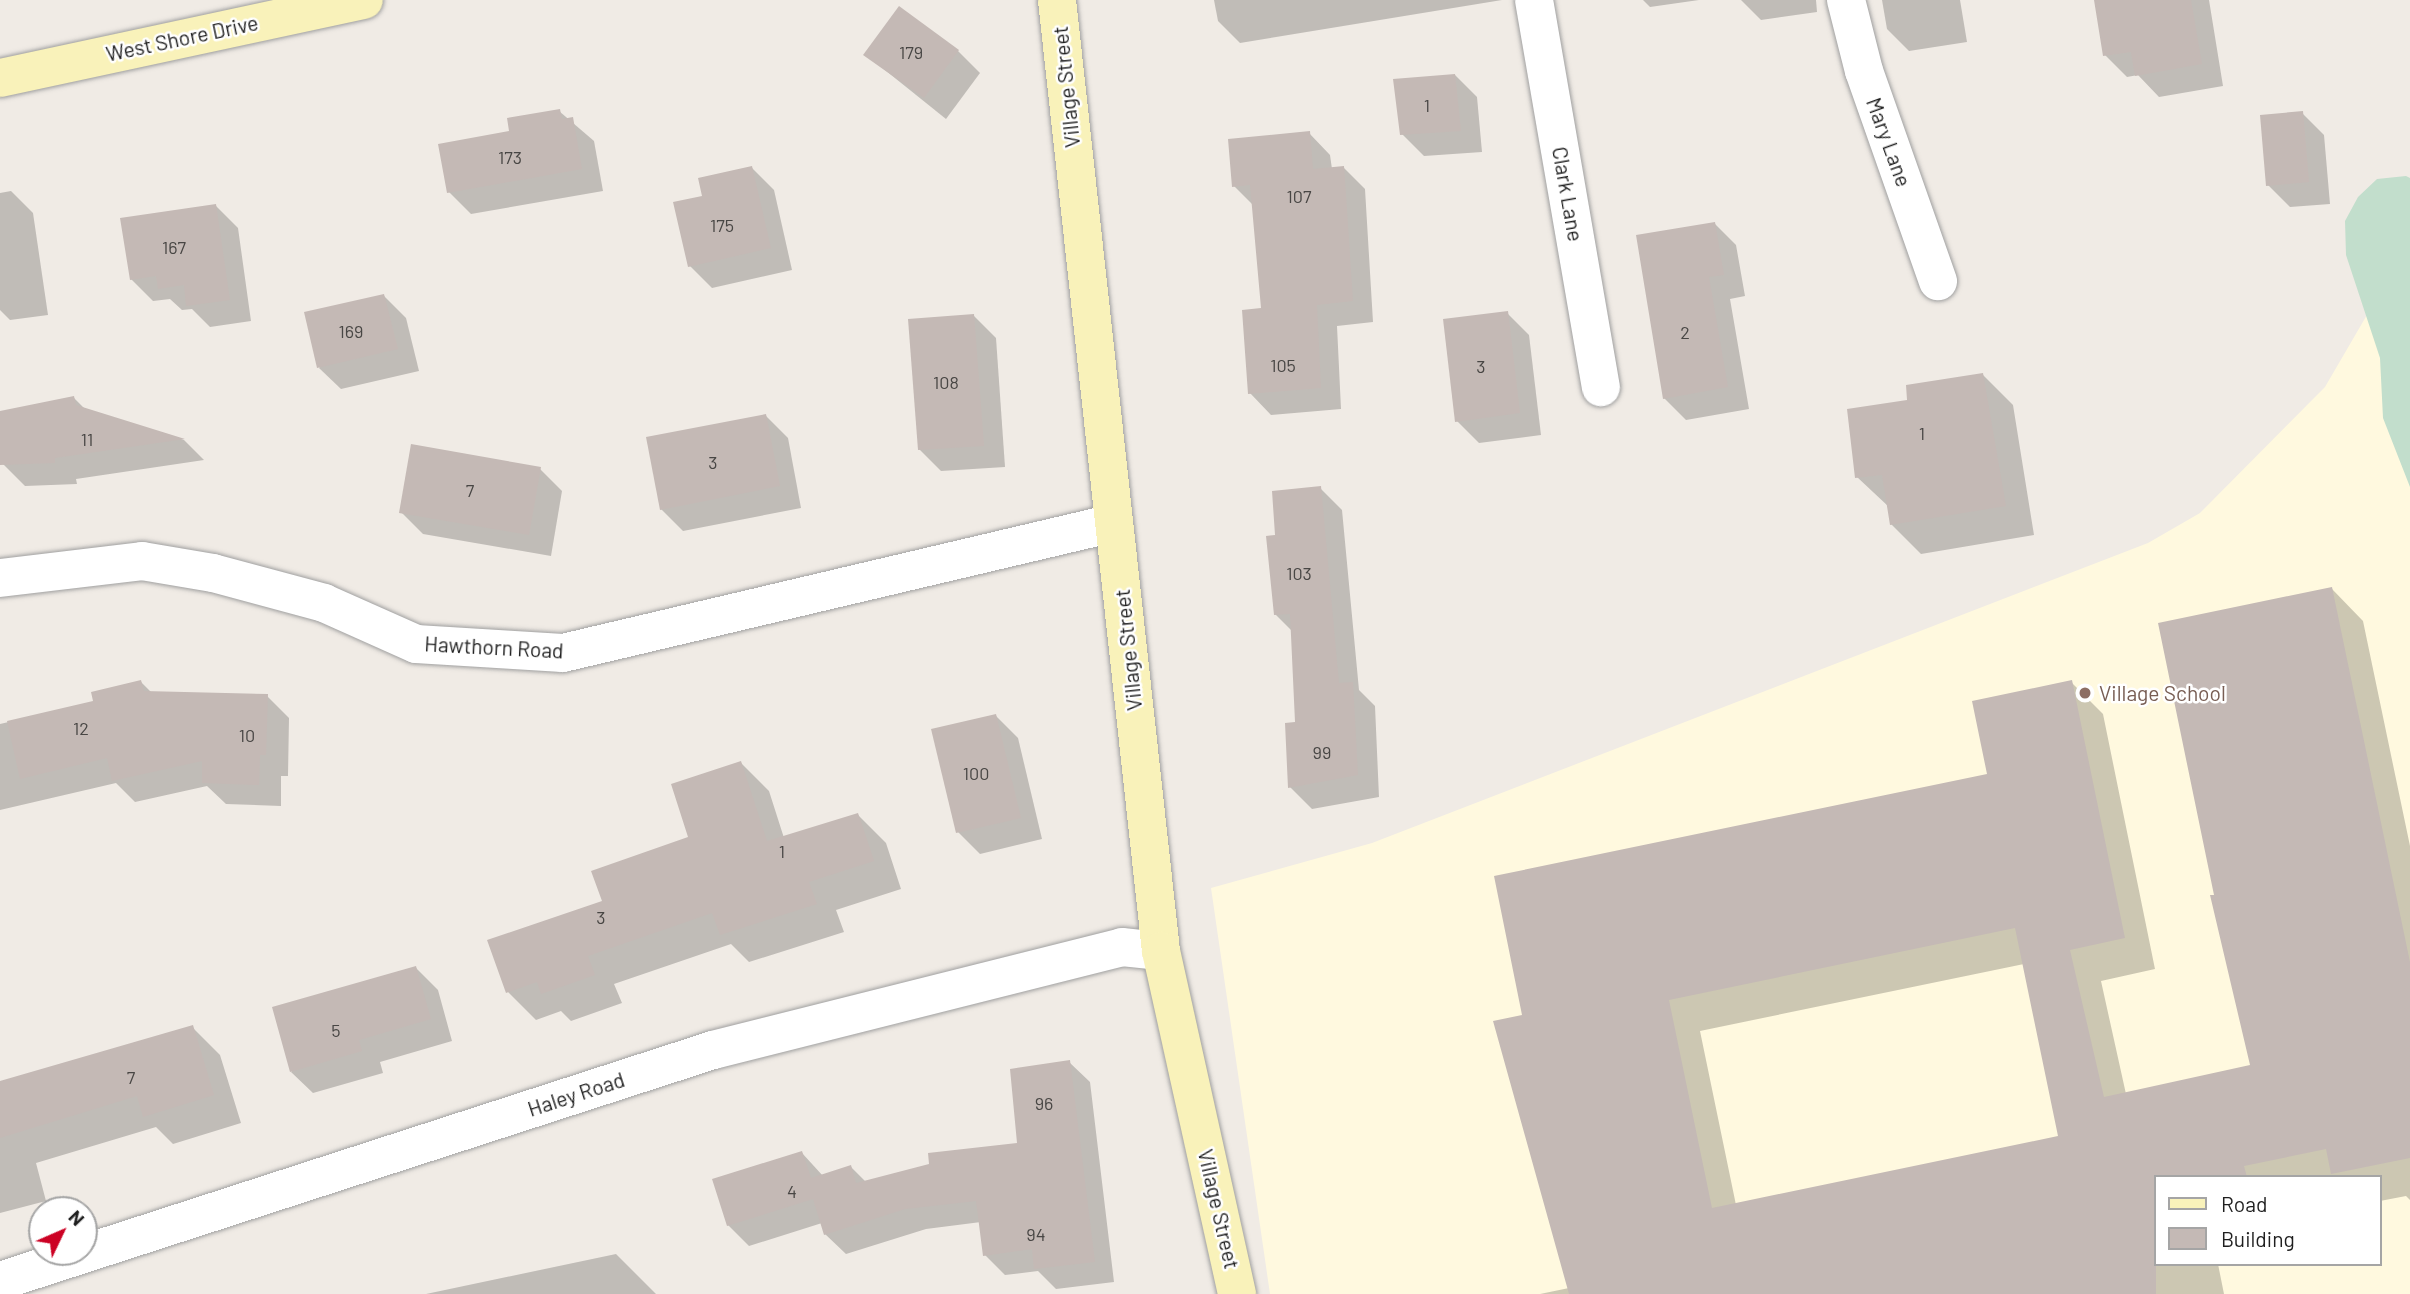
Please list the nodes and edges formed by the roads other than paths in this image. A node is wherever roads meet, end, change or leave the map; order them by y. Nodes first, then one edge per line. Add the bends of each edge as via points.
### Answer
1 (364, 0) edge
2 (1057, 0) edge
3 (1535, 0) edge
4 (1846, 0) edge
5 (0, 78) edge
6 (1938, 281) dead end
7 (1601, 387) dead end
8 (1114, 523) junction
9 (0, 578) edge
10 (1161, 951) junction
11 (0, 1282) edge
12 (1237, 1294) edge

1 - 5 main road, West Shore Drive
2 - 8 main road, Village Street
3 - 7 street, Clark Lane
4 - 6 street, Mary Lane via 1864,71
8 - 9 street, Hawthorn Road via 563,653 416,644 324,603 213,573 142,561
8 - 10 main road, Village Street
10 - 11 street, Haley Road via 1122,947 713,1050
10 - 12 main road, Village Street

